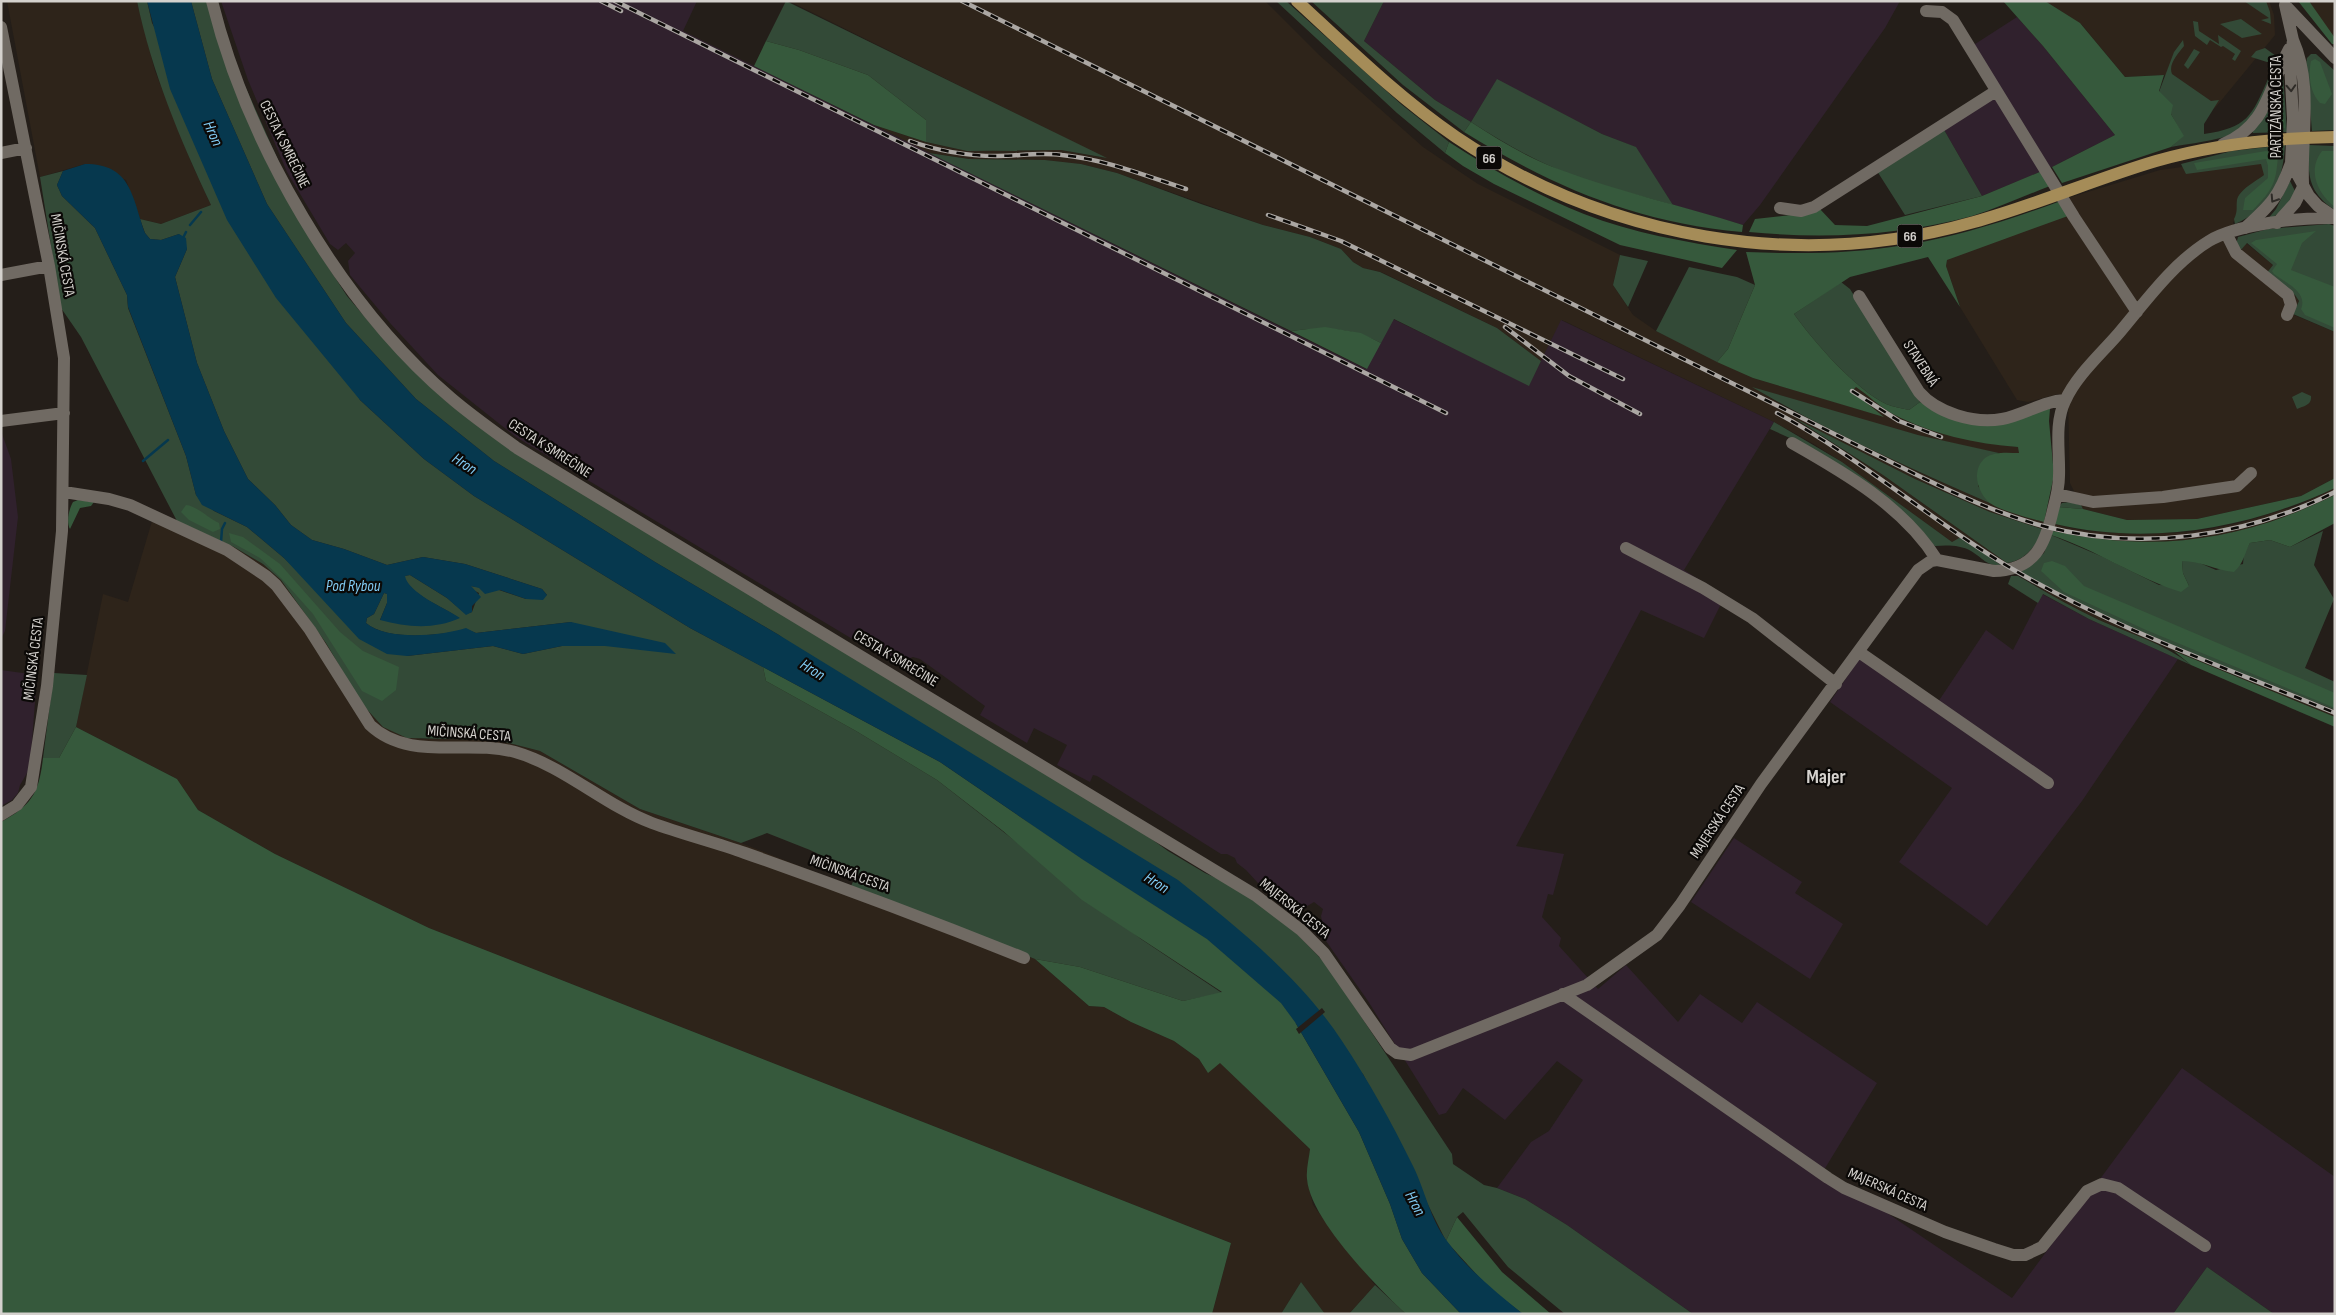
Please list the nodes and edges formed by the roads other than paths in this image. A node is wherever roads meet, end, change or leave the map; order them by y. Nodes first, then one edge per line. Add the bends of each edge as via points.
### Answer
1 (212, 1) edge
2 (1297, 1) edge
3 (2284, 3) edge
4 (1926, 11) dead end
5 (1, 27) edge
6 (2293, 40) junction
7 (2335, 58) edge
8 (1996, 91) junction
9 (2335, 137) edge
10 (26, 148) junction
11 (2212, 148) junction
12 (1, 153) edge
13 (2291, 163) junction
14 (2303, 187) junction
15 (1780, 208) dead end
16 (2335, 217) edge
17 (2277, 223) junction
18 (2245, 228) junction
19 (2226, 233) junction
20 (49, 266) junction
21 (1, 275) edge
22 (1859, 296) dead end
23 (2137, 312) junction
24 (2287, 315) dead end
25 (2065, 400) junction
26 (64, 413) junction
27 (1, 421) edge
28 (1792, 443) dead end
29 (2251, 473) dead end
30 (64, 492) junction
31 (2056, 494) junction
32 (1626, 548) dead end
33 (1938, 560) junction
34 (1859, 652) junction
35 (1836, 684) junction
36 (1038, 762) joint
37 (2048, 783) dead end
38 (1, 815) edge
39 (1024, 958) dead end
40 (1563, 994) junction
41 (2205, 1246) dead end

1 - 36 street, CESTA K SMREČINE via 245,99 303,218 366,310 451,399 517,448
2 - 11 main road, 66 via 1412,103 1501,165 1558,194 1609,213 1671,231 1722,240 1831,245 1907,237 1958,227 2158,161
3 - 6 street, PARTIZÁNSKA CESTA
3 - 7 street, PARTIZÁNSKA CESTA
4 - 8 street via 1935,10 1948,15
5 - 10 street, MIČINSKÁ CESTA
6 - 11 street, PARTIZÁNSKA CESTA via 2258,118 2238,138
6 -> 13 street, PARTIZÁNSKA CESTA via 2290,64
6 - 14 street via 2302,69
8 - 15 street via 1814,207 1801,211
8 - 23 street
9 - 11 main road, 66
10 - 12 street
10 - 20 street, MIČINSKÁ CESTA
13 - 14 street, PARTIZÁNSKA CESTA
13 -> 18 street via 2270,206
14 - 16 street, PARTIZÁNSKA CESTA via 2318,206
14 - 17 street
16 - 17 street
17 - 18 street
18 - 19 street
19 - 23 street via 2210,240 2185,260
19 - 24 street via 2236,253 2288,295 2291,305
20 - 21 street
20 - 26 street, MIČINSKÁ CESTA via 64,358
22 - 25 street, STAVEBNÁ via 1919,392 1926,401 1940,409 1967,417 2001,419 2052,401
23 - 25 street
25 - 31 street via 2059,428
26 - 27 street
26 - 30 street, MIČINSKÁ CESTA
28 - 33 street via 1850,478 1888,506 1925,540
29 - 31 street via 2237,486 2163,497 2093,502
30 - 38 street, MIČINSKÁ CESTA via 52,640 34,775 25,798
30 - 39 street, MIČINSKÁ CESTA via 130,505 227,550 266,576 310,630 370,725 392,741 491,748 522,754 651,822 824,880
31 - 33 street via 2048,533 2040,550 2027,561 2012,569 1994,571
32 - 35 street via 1744,613
33 - 34 street, MAJERSKÁ CESTA via 1930,560 1918,570
34 - 35 street, MAJERSKÁ CESTA
34 - 37 street
35 - 40 street, MAJERSKÁ CESTA via 1761,784 1662,930 1594,981
36 - 40 street, MAJERSKÁ CESTA via 1216,870 1292,923 1324,953 1384,1042 1397,1053 1411,1055
40 - 41 street, MAJERSKÁ CESTA via 1811,1168 1844,1188 1944,1232 2013,1255 2034,1252 2050,1239 2087,1191 2102,1184 2118,1188

